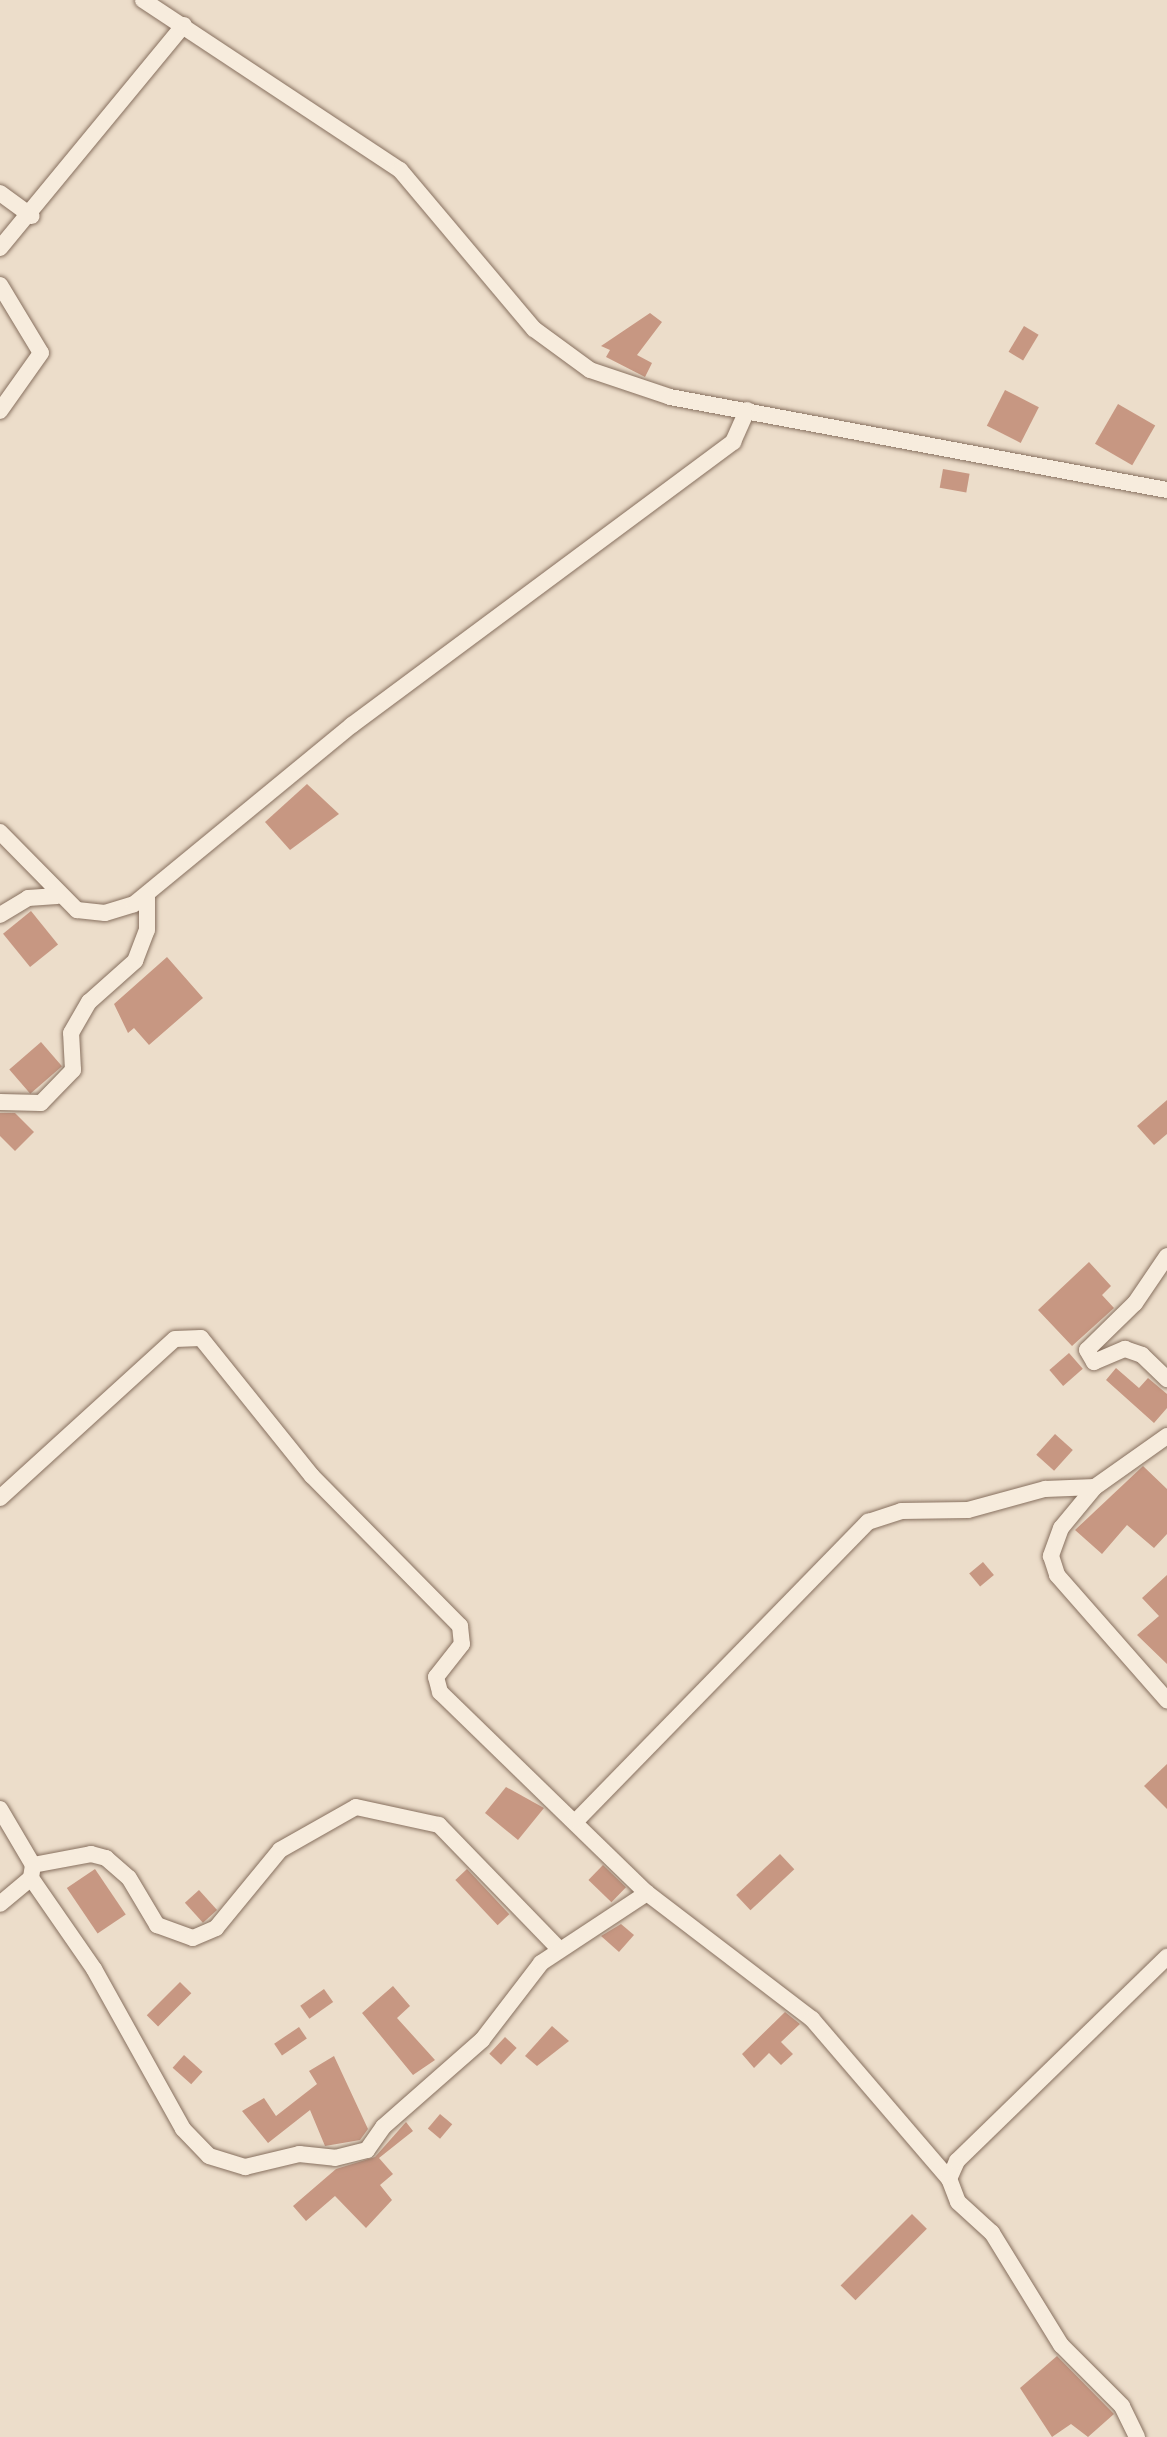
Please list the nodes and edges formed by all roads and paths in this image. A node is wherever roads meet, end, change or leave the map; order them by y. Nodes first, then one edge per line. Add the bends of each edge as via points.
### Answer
1 (143, 0) edge
2 (179, 33) junction
3 (0, 193) edge
4 (32, 216) junction
5 (0, 248) edge
6 (0, 285) edge
7 (0, 411) edge
8 (746, 413) junction
9 (1167, 490) edge
10 (0, 832) edge
11 (57, 896) junction
12 (147, 896) junction
13 (0, 915) edge
14 (0, 1102) edge
15 (1167, 1256) edge
16 (1167, 1379) edge
17 (1167, 1436) edge
18 (1095, 1487) junction
19 (0, 1498) edge
20 (1167, 1700) edge
21 (0, 1809) edge
22 (577, 1820) junction
23 (32, 1871) junction
24 (647, 1893) junction
25 (0, 1904) edge
26 (559, 1949) junction
27 (1167, 1957) edge
28 (949, 2179) junction
29 (1137, 2437) edge

1 - 2 street
2 - 4 street
2 - 8 street via 400,170 559,353 626,385
3 - 4 street
4 - 5 street
6 - 7 street via 41,353
8 - 9 street
8 - 12 street via 740,434 352,725
10 - 11 street
11 - 12 street via 77,910 105,913
11 - 13 street via 28,898
12 - 14 street via 147,930 135,961 89,1002 71,1033 73,1070 41,1103
15 - 16 street via 1135,1303 1087,1350 1094,1362 1125,1349 1142,1355
17 - 18 street
18 - 20 street via 1061,1528 1052,1565
18 - 22 street via 1045,1489 968,1510 901,1511 868,1522
19 - 22 street via 175,1339 201,1338 312,1476 460,1626 462,1644 436,1677 440,1692
21 - 23 street
22 - 24 street
23 - 25 street
23 - 26 street via 91,1854 106,1858 129,1878 157,1925 193,1938 216,1928 280,1850 356,1807 439,1825
23 - 26 street via 94,1969 183,2129 209,2156 245,2167 299,2154 335,2158 367,2150 383,2127 464,2059 529,1974
24 - 26 street
24 - 28 street via 812,2019
27 - 28 street via 957,2161
28 - 29 street via 958,2202 992,2233 1061,2345 1122,2406

